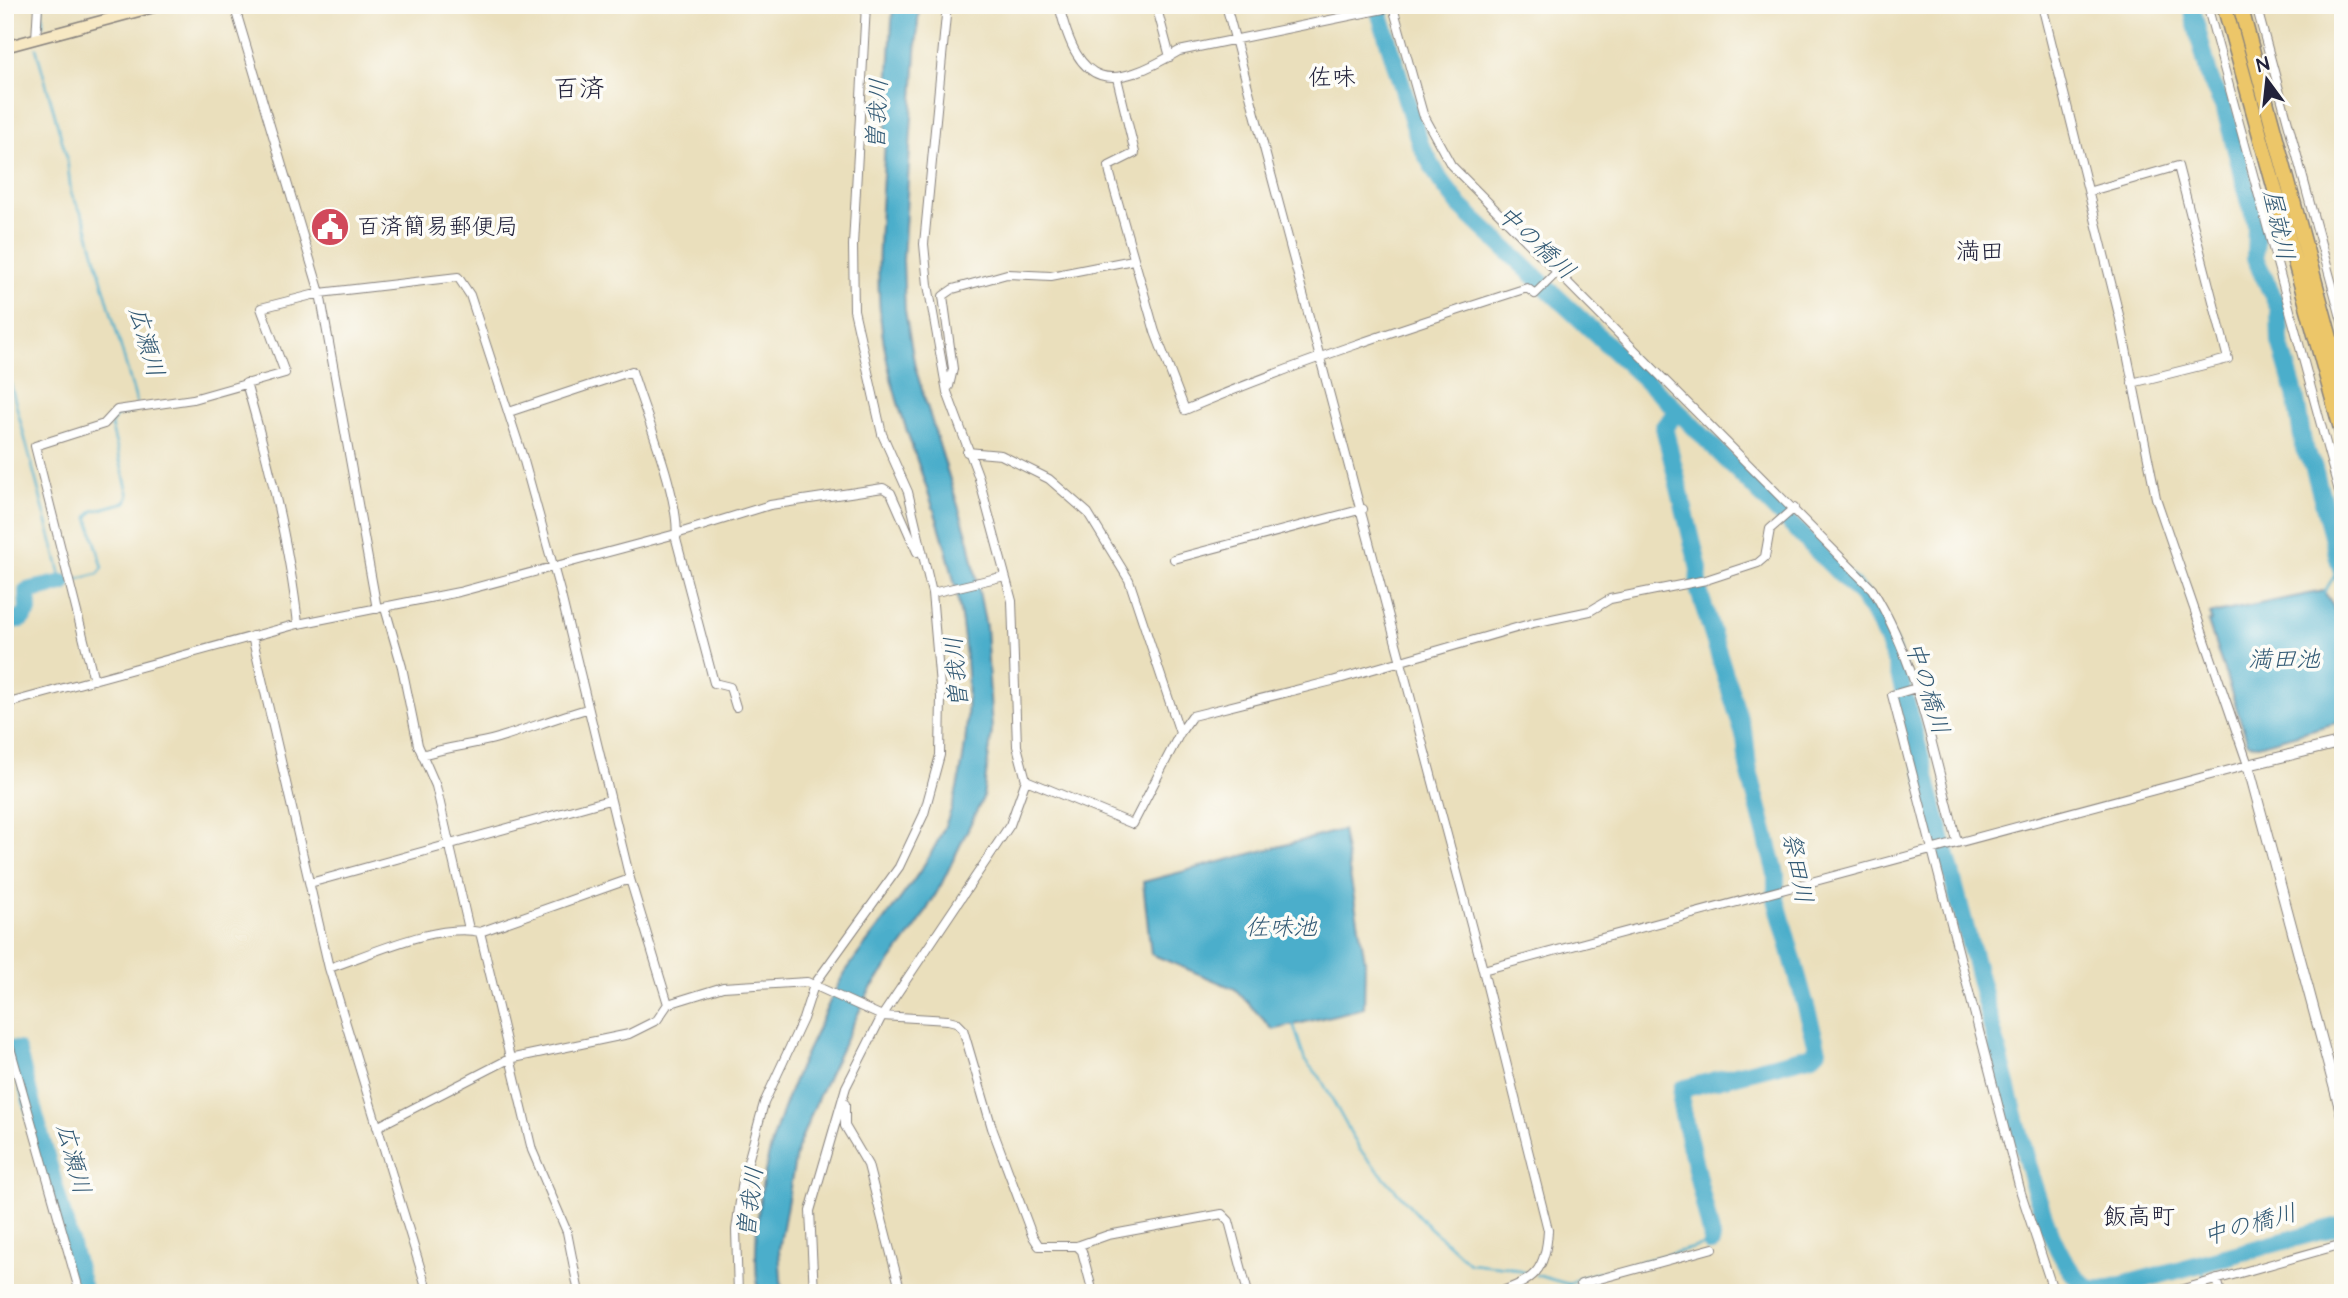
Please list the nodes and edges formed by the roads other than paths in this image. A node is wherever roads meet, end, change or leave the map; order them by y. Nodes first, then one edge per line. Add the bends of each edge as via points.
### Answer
1 (38, 5) edge
2 (161, 5) edge
3 (234, 5) edge
4 (866, 5) edge
5 (947, 5) edge
6 (1059, 5) edge
7 (1156, 5) edge
8 (1226, 5) edge
9 (1403, 5) edge
10 (2042, 5) edge
11 (2207, 5) edge
12 (2224, 5) edge
13 (2240, 5) edge
14 (2256, 5) edge
15 (1393, 7) junction
16 (36, 39) junction
17 (1237, 41) junction
18 (5, 47) edge
19 (1170, 57) junction
20 (1117, 78) junction
21 (2091, 191) junction
22 (1133, 260) junction
23 (1557, 273) junction
24 (320, 293) junction
25 (2343, 325) edge
26 (1322, 356) junction
27 (246, 383) junction
28 (2132, 383) junction
29 (2343, 386) edge
30 (947, 392) junction
31 (509, 412) junction
32 (2343, 436) edge
33 (967, 452) junction
34 (2343, 506) edge
35 (1363, 509) junction
36 (1794, 509) junction
37 (677, 534) junction
38 (1174, 559) dead end
39 (553, 565) junction
40 (926, 570) junction
41 (1002, 577) junction
42 (936, 593) junction
43 (381, 609) junction
44 (298, 624) junction
45 (252, 636) junction
46 (1402, 660) junction
47 (94, 680) junction
48 (1914, 688) junction
49 (5, 704) edge
50 (736, 707) dead end
51 (587, 709) junction
52 (1180, 733) junction
53 (2343, 741) edge
54 (422, 755) junction
55 (2248, 765) junction
56 (1026, 780) junction
57 (609, 800) junction
58 (1955, 841) junction
59 (449, 847) junction
60 (1933, 847) junction
61 (630, 879) junction
62 (310, 883) junction
63 (469, 929) junction
64 (480, 932) junction
65 (328, 968) junction
66 (1483, 970) junction
67 (814, 985) junction
68 (668, 1004) junction
69 (879, 1015) junction
70 (5, 1030) edge
71 (509, 1059) junction
72 (846, 1087) junction
73 (2343, 1119) edge
74 (377, 1128) junction
75 (2343, 1244) edge
76 (1077, 1246) junction
77 (1713, 1248) dead end
78 (2215, 1280) junction
79 (80, 1293) edge
80 (428, 1293) edge
81 (579, 1293) edge
82 (738, 1293) edge
83 (814, 1293) edge
84 (901, 1293) edge
85 (1093, 1293) edge
86 (1248, 1293) edge
87 (1496, 1293) edge
88 (1584, 1293) edge
89 (2054, 1293) edge
90 (2169, 1293) edge
91 (2221, 1293) edge

1 - 16 street
2 - 16 main road
3 - 24 street
4 - 40 street via 853,244 854,310 882,434 908,492
5 - 30 street via 924,244
6 - 20 street via 1067,40 1079,60 1098,75
7 - 19 street
8 - 17 street
9 - 15 street
10 - 21 street
11 - 34 street
12 - 32 highway
13 - 29 highway
14 - 25 street
15 - 17 street
15 - 23 street via 1410,76 1435,139 1451,165
16 - 18 main road
17 - 19 street via 1179,51
17 - 26 street
19 - 20 street
20 - 22 street via 1135,153 1109,166
21 - 28 street
21 - 28 street via 2178,166 2228,359
22 - 26 street via 1185,410
22 - 30 street via 1051,276 1007,274 943,296 953,369
23 - 26 street via 1535,294 1527,288
23 - 36 street
24 - 27 street via 261,308 285,373
24 - 31 street via 458,277 470,295
24 - 43 street
26 - 35 street
27 - 44 street via 292,575
27 - 47 street via 193,399 117,410 104,424 35,446
28 - 55 street via 2157,498
30 - 33 street
31 - 37 street via 632,371 665,472
31 - 39 street
33 - 41 street via 978,475
33 - 52 street via 1001,454 1049,479 1088,513 1129,580
35 - 38 street
35 - 46 street
36 - 46 street via 1769,529 1765,557 1758,563 1706,580 1610,598 1590,611
36 - 48 street via 1872,589 1897,635
37 - 39 street
37 - 40 street via 770,505 883,488 891,493
37 - 50 street via 714,683 730,687
39 - 43 street
39 - 51 street
40 - 42 street
41 - 42 street
41 - 56 street via 1012,601 1017,746
42 - 67 street via 941,739 931,796 899,867
43 - 44 street
43 - 54 street
44 - 45 street
45 - 47 street
45 - 62 street
46 - 52 street via 1192,716
46 - 66 street
47 - 49 street
48 - 58 street
48 - 60 street via 1892,695
51 - 54 street via 497,738
51 - 57 street
52 - 56 street via 1133,824
53 - 55 street
54 - 59 street via 436,786
55 - 58 street
55 - 73 street
56 - 69 street via 1010,825
57 - 59 street
57 - 61 street
58 - 60 street
59 - 62 street
59 - 63 street
60 - 66 street
60 - 89 street via 2021,1193
61 - 64 street
61 - 68 street
62 - 65 street
63 - 64 street
63 - 65 street via 421,938
64 - 71 street
65 - 74 street
66 - 87 street via 1548,1230 1545,1259 1537,1271 1527,1281
67 - 68 street via 788,981 723,987
67 - 69 street
67 - 82 street via 764,1102 748,1154 736,1230
68 - 71 street via 657,1020 629,1034
69 - 72 street
69 - 76 street via 956,1022 1032,1235 1039,1247
70 - 79 street
71 - 74 street
71 - 81 street via 532,1150 567,1232
72 - 83 street via 810,1211
72 - 84 street via 845,1126 867,1165
74 - 80 street
75 - 78 street
76 - 85 street
76 - 86 street via 1222,1214 1228,1221
77 - 88 street via 1581,1283
78 - 90 street
78 - 91 street

